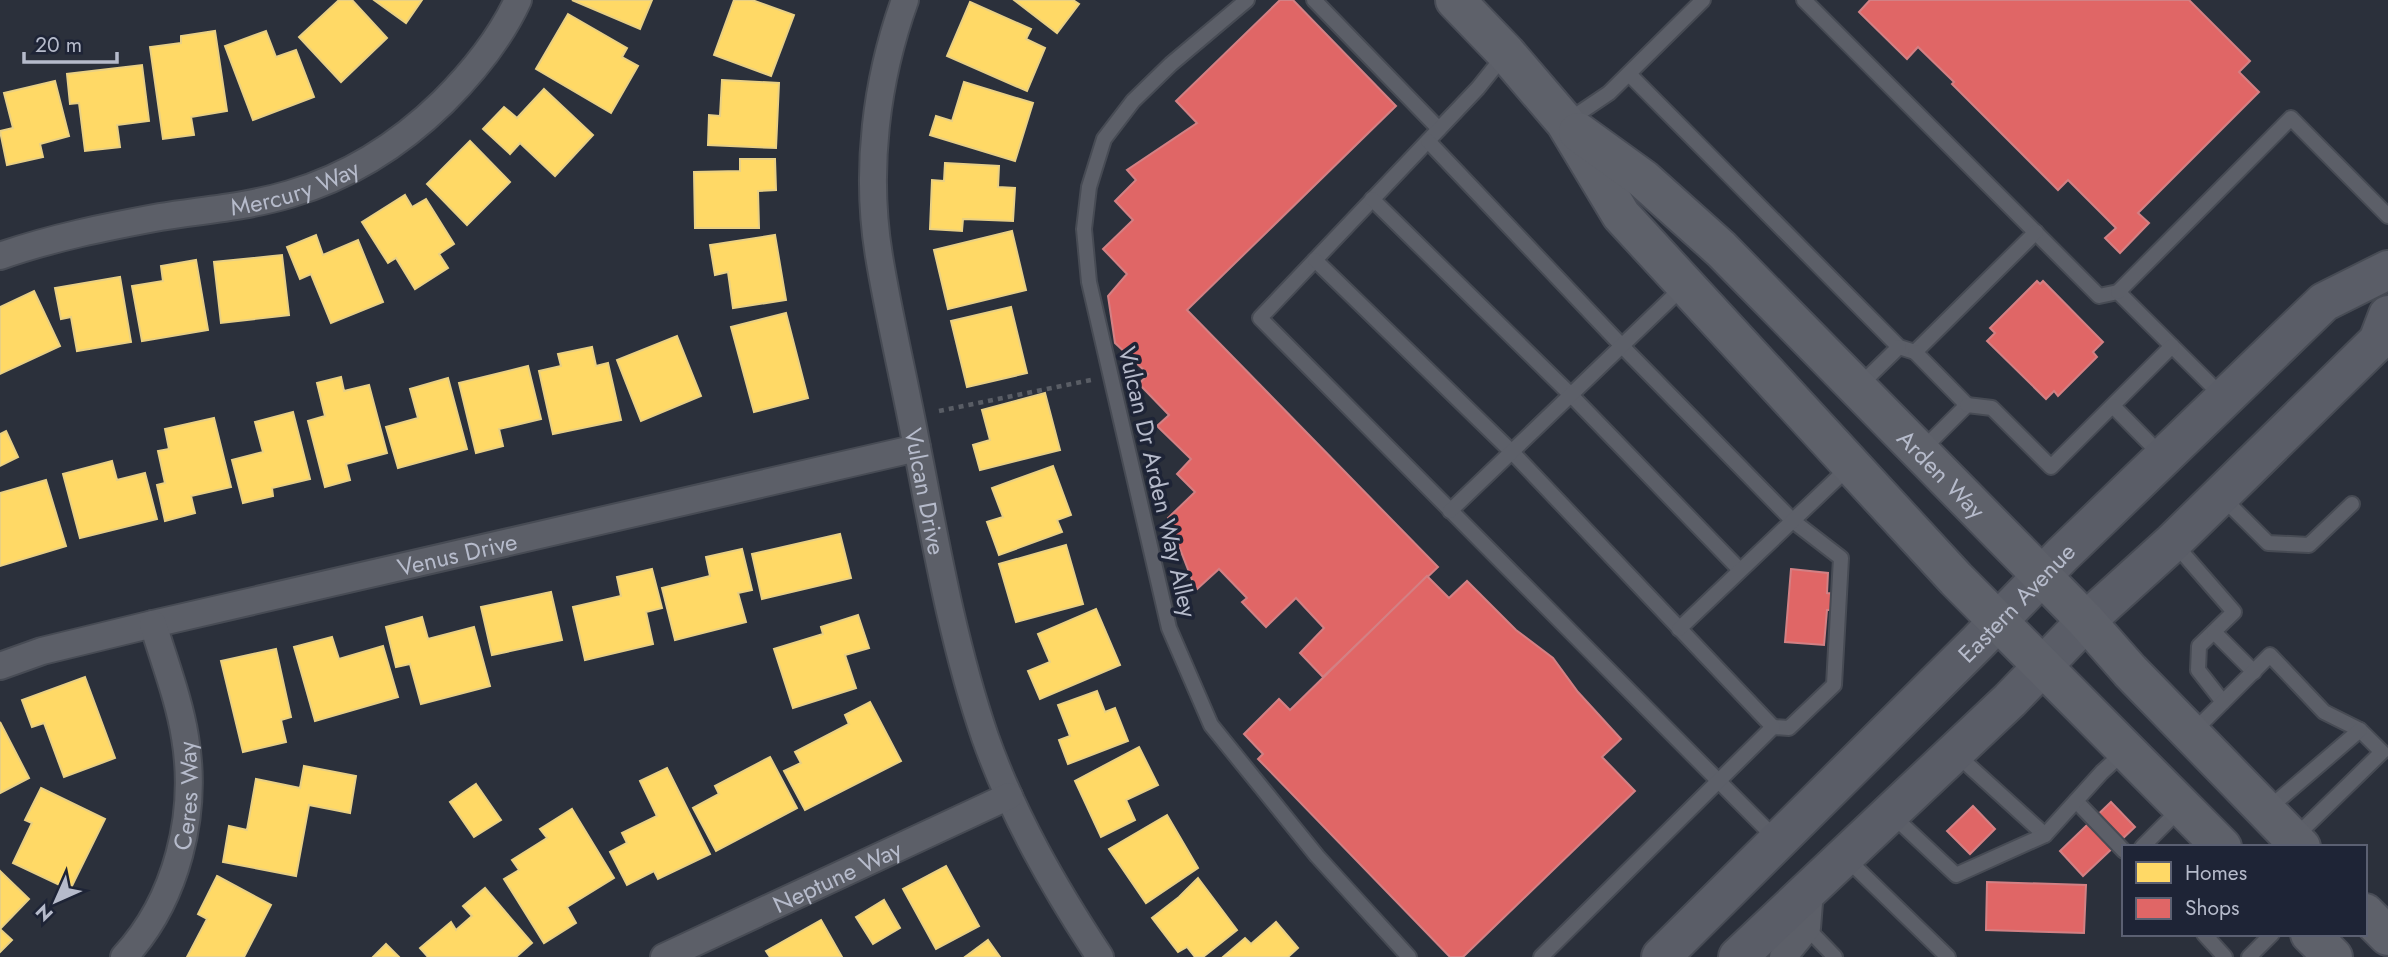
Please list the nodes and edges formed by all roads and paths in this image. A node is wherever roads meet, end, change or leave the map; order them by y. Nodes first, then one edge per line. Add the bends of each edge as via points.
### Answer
1 (518, 0) edge
2 (905, 0) edge
3 (1247, 0) edge
4 (1314, 0) edge
5 (1455, 0) edge
6 (1703, 0) edge
7 (1804, 0) edge
8 (1506, 54) junction
9 (1629, 74) junction
10 (1565, 122) junction
11 (1439, 129) junction
12 (1428, 141) junction
13 (1372, 200) junction
14 (2388, 216) edge
15 (2036, 232) junction
16 (0, 256) edge
17 (1315, 260) junction
18 (2388, 270) edge
19 (1685, 285) junction
20 (2118, 292) junction
21 (2388, 315) edge
22 (1622, 346) junction
23 (2172, 346) junction
24 (1899, 347) junction
25 (1915, 352) junction
26 (1109, 376) junction
27 (1857, 389) junction
28 (1571, 395) junction
29 (2224, 398) junction
30 (1968, 405) junction
31 (2113, 406) junction
32 (911, 416) junction
33 (917, 448) junction
34 (1511, 452) junction
35 (1919, 453) junction
36 (2163, 457) junction
37 (1851, 465) junction
38 (2220, 495) junction
39 (2351, 504) dead end
40 (1450, 511) junction
41 (1793, 521) junction
42 (2173, 542) junction
43 (1741, 570) junction
44 (2040, 576) junction
45 (1998, 620) junction
46 (2086, 621) junction
47 (153, 624) junction
48 (1679, 629) junction
49 (2214, 632) junction
50 (0, 666) edge
51 (2042, 666) junction
52 (2253, 672) junction
53 (2223, 702) junction
54 (1773, 727) junction
55 (2360, 730) junction
56 (2192, 733) junction
57 (2127, 750) junction
58 (1954, 752) junction
59 (1717, 781) junction
60 (1009, 796) junction
61 (2076, 801) junction
62 (2182, 807) junction
63 (2266, 811) junction
64 (1890, 813) junction
65 (2045, 835) junction
66 (1778, 841) junction
67 (2297, 843) edge
68 (2144, 845) edge
69 (2220, 845) edge
70 (2122, 849) edge
71 (1845, 857) junction
72 (1810, 890) junction
73 (2367, 915) edge
74 (1807, 928) junction
75 (2206, 936) edge
76 (2270, 936) edge
77 (2312, 936) edge
78 (2388, 936) edge
79 (696, 950) edge
80 (124, 957) edge
81 (664, 957) edge
82 (1100, 957) edge
83 (1409, 957) edge
84 (1541, 957) edge
85 (1661, 957) edge
86 (1738, 957) edge
87 (1783, 957) edge
88 (1835, 957) edge
89 (1948, 957) edge
90 (2225, 957) edge
91 (2249, 957) edge
92 (2333, 957) edge

1 - 16 street, Mercury Way via 482,59 438,108 408,134 340,175 291,194 83,233
2 - 32 street, Vulcan Drive via 891,37 876,117 873,200 878,254
3 - 26 lane, Vulcan Dr Arden Way Alley via 1171,64 1133,101 1104,139 1089,187 1084,229 1089,282
4 - 11 lane
5 - 8 main road, Arden Way
6 - 9 lane
7 - 15 lane
8 - 10 main road, Arden Way
8 - 11 lane
9 - 10 lane
9 - 24 lane
10 - 19 main road, Arden Way via 1621,215
10 - 27 main road, Arden Way via 1643,179 1721,250
11 - 12 lane
12 - 13 lane
12 - 22 lane
13 - 17 lane
13 - 28 lane
14 - 20 lane via 2291,118
15 - 20 lane via 2099,296
15 - 25 lane
17 - 34 lane
17 - 40 lane via 1260,318
18 - 29 main road, Eastern Avenue via 2323,302
19 - 22 lane
19 - 37 main road, Arden Way
20 - 23 lane
21 - 38 main road via 2378,341
22 - 28 lane
22 - 41 lane
23 - 29 lane
23 - 31 lane
24 - 25 lane
24 - 27 lane
25 - 30 lane
26 - 32 path
26 - 83 lane, Vulcan Dr Arden Way Alley via 1169,628 1211,725 1317,856
27 - 35 main road, Arden Way
28 - 34 lane
28 - 43 lane
29 - 36 main road, Eastern Avenue
30 - 31 lane via 1992,408 2051,467
30 - 35 lane
31 - 36 lane
32 - 33 street, Vulcan Drive
33 - 47 street, Venus Drive
33 - 60 street, Vulcan Drive via 958,645 985,737
34 - 40 lane
34 - 48 lane
35 - 44 main road, Arden Way
36 - 44 main road, Eastern Avenue
37 - 41 lane
37 - 45 main road, Arden Way
38 - 39 lane via 2268,543 2309,545
38 - 42 main road
40 - 59 lane
41 - 43 lane
41 - 54 lane via 1841,558 1834,685 1789,728
42 - 46 main road
42 - 49 lane via 2234,612
43 - 48 lane
44 - 45 main road, Eastern Avenue
44 - 46 main road, Arden Way
45 - 51 main road, Arden Way
45 - 66 main road, Eastern Avenue
46 - 51 main road
46 - 56 main road, Arden Way
47 - 50 street, Venus Drive
47 - 80 street, Ceres Way via 186,738 187,814 169,888 147,929
48 - 54 lane
49 - 52 lane
49 - 53 lane via 2199,646 2198,670
51 - 57 main road, Arden Way
51 - 58 main road
52 - 53 lane
52 - 55 lane via 2270,655 2324,712
53 - 56 lane
54 - 59 lane
55 - 63 lane
55 - 67 lane via 2382,752
56 - 63 main road, Arden Way
57 - 61 lane
57 - 62 main road, Arden Way
58 - 64 main road
58 - 65 lane
59 - 66 lane
59 - 84 lane
60 - 79 street, Neptune Way
60 - 82 street, Vulcan Drive via 1059,895
61 - 65 lane
61 - 70 lane
62 - 68 lane
62 - 69 main road, Arden Way
63 - 67 main road, Arden Way
64 - 65 lane via 1956,875
64 - 71 main road
66 - 85 main road, Eastern Avenue
71 - 72 main road
71 - 89 lane
72 - 74 street
72 - 86 main road
73 - 78 main road
74 - 87 street
74 - 88 lane
75 - 90 lane
76 - 91 lane
77 - 92 main road
79 - 81 street, Neptune Way

